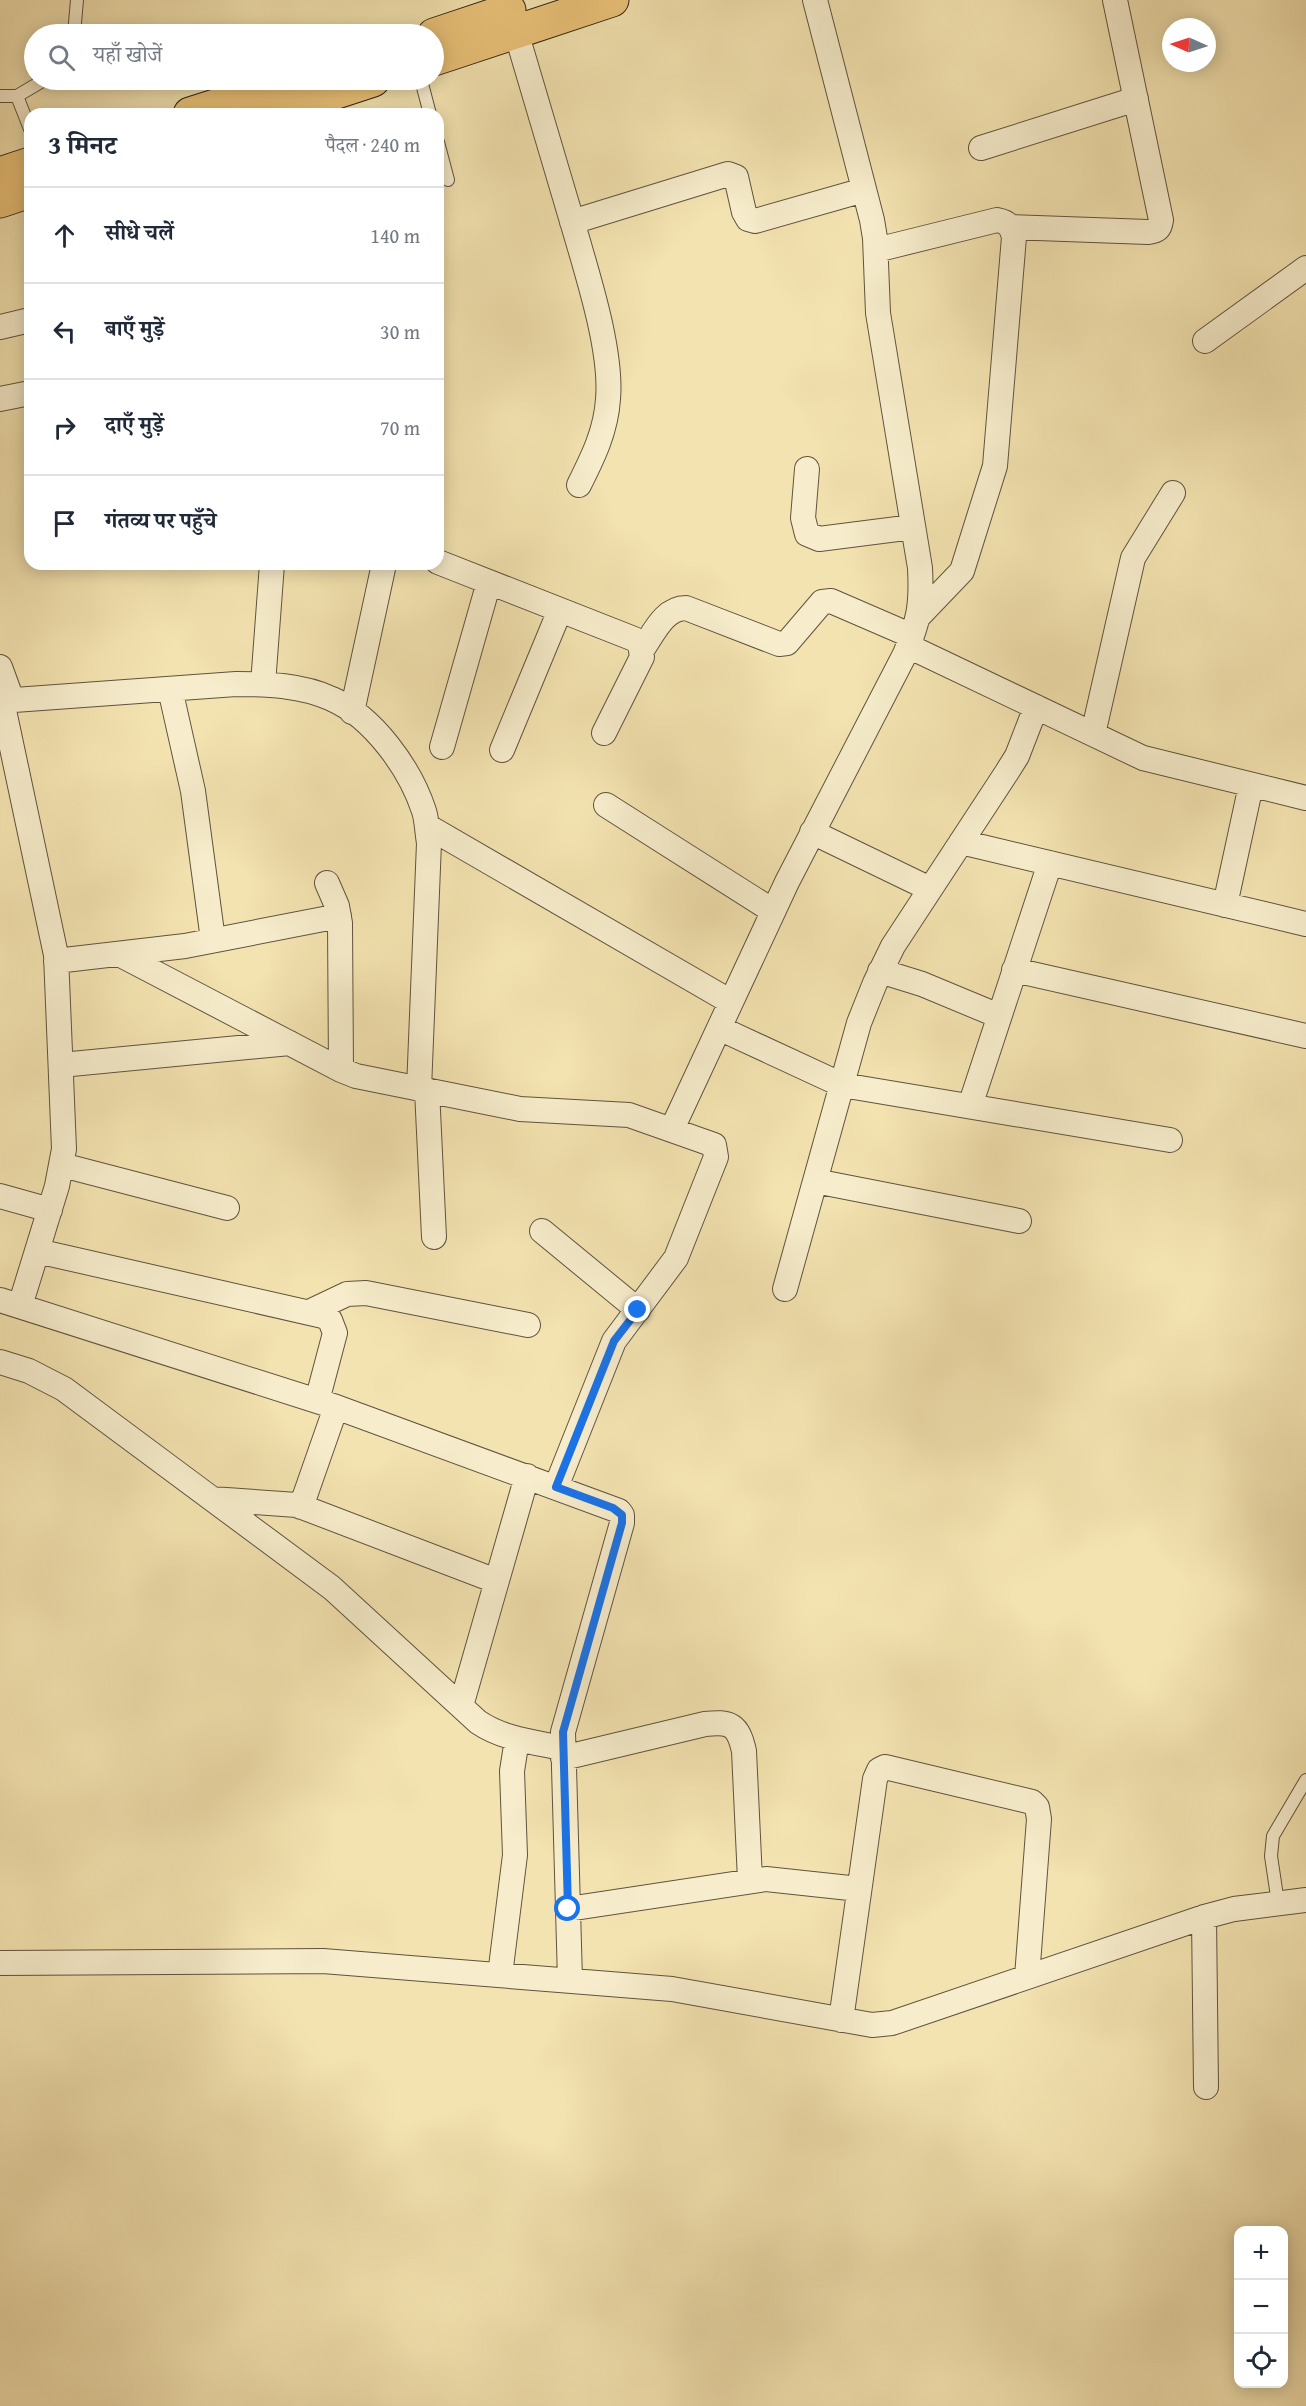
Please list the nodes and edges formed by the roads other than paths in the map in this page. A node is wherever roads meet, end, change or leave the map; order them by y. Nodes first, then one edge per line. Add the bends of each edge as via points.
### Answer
1 (77, 0) edge
2 (540, 0) edge
3 (612, 0) edge
4 (815, 0) edge
5 (1115, 0) edge
6 (75, 24) edge
7 (444, 32) edge
8 (516, 32) junction
9 (444, 56) edge
10 (27, 90) edge
11 (335, 90) edge
12 (424, 90) edge
13 (0, 96) edge
14 (17, 96) junction
15 (305, 98) edge
16 (1136, 99) junction
17 (233, 108) edge
18 (282, 108) edge
19 (428, 108) edge
20 (24, 114) edge
21 (981, 148) dead end
22 (444, 165) edge
23 (24, 166) edge
24 (0, 174) edge
25 (448, 180) dead end
26 (864, 190) junction
27 (24, 193) edge
28 (0, 201) edge
29 (572, 222) junction
30 (1011, 227) junction
31 (876, 250) junction
32 (1306, 268) edge
33 (24, 321) edge
34 (0, 327) edge
35 (1206, 341) dead end
36 (24, 394) edge
37 (0, 399) edge
38 (807, 469) dead end
39 (579, 485) dead end
40 (1173, 493) dead end
41 (913, 527) junction
42 (444, 564) edge
43 (272, 570) edge
44 (383, 570) edge
45 (489, 582) junction
46 (560, 610) junction
47 (913, 633) junction
48 (642, 650) junction
49 (0, 668) edge
50 (263, 684) junction
51 (170, 689) junction
52 (5, 701) edge
53 (1036, 707) junction
54 (352, 712) junction
55 (604, 733) dead end
56 (1093, 734) junction
57 (442, 747) dead end
58 (502, 750) dead end
59 (1251, 785) junction
60 (1306, 798) edge
61 (606, 805) dead end
62 (427, 826) junction
63 (812, 832) junction
64 (961, 842) junction
65 (1050, 863) junction
66 (327, 884) dead end
67 (930, 890) junction
68 (1226, 905) junction
69 (773, 911) junction
70 (339, 916) junction
71 (1306, 924) edge
72 (213, 940) junction
73 (119, 954) junction
74 (56, 961) junction
75 (1014, 970) junction
76 (880, 971) junction
77 (731, 1002) junction
78 (999, 1016) junction
79 (719, 1028) junction
80 (1306, 1036) edge
81 (290, 1043) junction
82 (61, 1065) junction
83 (340, 1070) junction
84 (842, 1085) junction
85 (423, 1089) junction
86 (970, 1106) junction
87 (672, 1129) junction
88 (1170, 1140) dead end
89 (62, 1166) junction
90 (815, 1181) junction
91 (0, 1197) edge
92 (227, 1208) dead end
93 (50, 1210) junction
94 (1019, 1221) dead end
95 (542, 1231) dead end
96 (434, 1237) dead end
97 (37, 1251) junction
98 (785, 1289) dead end
99 (10, 1303) edge
100 (638, 1310) junction
101 (309, 1312) junction
102 (528, 1325) dead end
103 (0, 1362) edge
104 (326, 1404) junction
105 (526, 1476) junction
106 (556, 1487) junction
107 (213, 1499) junction
108 (301, 1507) junction
109 (496, 1581) junction
110 (461, 1706) junction
111 (517, 1739) junction
112 (563, 1753) junction
113 (1306, 1780) edge
114 (750, 1880) junction
115 (859, 1889) junction
116 (1306, 1900) edge
117 (1278, 1902) junction
118 (568, 1909) junction
119 (1204, 1917) junction
120 (0, 1963) edge
121 (500, 1975) junction
122 (1027, 1977) junction
123 (570, 1980) junction
124 (841, 2020) junction
125 (1206, 2087) dead end

1 - 6 lane
2 - 7 highway
3 - 8 highway
4 - 26 street
5 - 16 street
8 - 9 highway
8 - 29 street
10 - 14 lane
11 - 15 highway
12 - 19 lane
13 - 14 lane
14 - 20 lane
15 - 17 highway
15 - 18 highway
16 - 21 street
16 - 30 street via 1160,227 1156,231
22 - 25 lane
23 - 24 highway
26 - 29 street via 754,221 744,212 736,177 728,174
26 - 31 street
27 - 28 highway
29 - 39 street via 606,358 609,397 599,444
30 - 31 street via 997,220
30 - 47 street via 1014,237 995,466 962,571
31 - 41 street via 878,313
32 - 35 street
33 - 34 street
36 - 37 street
38 - 41 street via 803,518 807,534 819,539
40 - 56 street via 1133,558
41 - 47 street via 921,588
42 - 45 street
43 - 50 street
44 - 54 street
45 - 46 street
45 - 57 street
46 - 48 street via 634,639
46 - 58 street
47 - 48 street via 831,601 822,602 787,643 779,644 677,608 668,614
47 - 53 street
47 - 63 street
48 - 55 street
49 - 52 street
50 - 51 street
50 - 54 street via 304,690 332,699
51 - 52 street
51 - 72 street via 193,791
52 - 74 street
53 - 56 street
53 - 64 street via 1017,756
54 - 62 street via 393,750 425,812
56 - 59 street via 1143,758
59 - 60 street
59 - 68 street
61 - 69 street
62 - 77 street
62 - 85 street
63 - 67 street
63 - 69 street
64 - 65 street
64 - 67 street
65 - 68 street
65 - 75 street
66 - 70 street
67 - 76 street
68 - 71 street
69 - 77 street
70 - 72 street
70 - 83 street
72 - 73 street
73 - 74 street
73 - 81 street
74 - 82 street
75 - 78 street
75 - 80 street
76 - 78 street
76 - 84 street via 859,1023
77 - 79 street
78 - 86 street
79 - 84 street
79 - 87 street
81 - 82 street
81 - 83 street
82 - 89 street
83 - 85 street
84 - 86 street
84 - 90 street
85 - 87 street via 520,1109 629,1115
85 - 96 street
86 - 88 street
87 - 100 street via 714,1145 716,1156 676,1258
89 - 92 street
89 - 93 street
90 - 94 street
90 - 98 street
91 - 93 street
93 - 97 street
95 - 100 street
97 - 99 street
97 - 101 street
99 - 104 street
100 - 106 street via 614,1341
101 - 102 street via 347,1294 366,1293
101 - 104 street via 330,1320 335,1333
103 - 107 street via 64,1389
104 - 105 street
104 - 108 street
105 - 106 street
105 - 109 street
106 - 112 street via 622,1515 566,1718
107 - 108 street
107 - 110 street via 332,1588
108 - 109 street
109 - 110 street
110 - 111 street via 491,1731
111 - 112 street
111 - 121 street via 512,1778 515,1855
112 - 114 street via 705,1724 734,1726 744,1751
112 - 118 street
113 - 117 lane via 1273,1836 1271,1856
114 - 115 street via 780,1879
114 - 118 street
115 - 122 street via 879,1770 885,1767 1032,1802 1039,1819
115 - 124 street
116 - 117 street
117 - 119 street
118 - 123 street
119 - 122 street
119 - 125 street
120 - 121 street via 310,1960
121 - 123 street
122 - 124 street via 892,2023 872,2025
123 - 124 street via 672,1989

